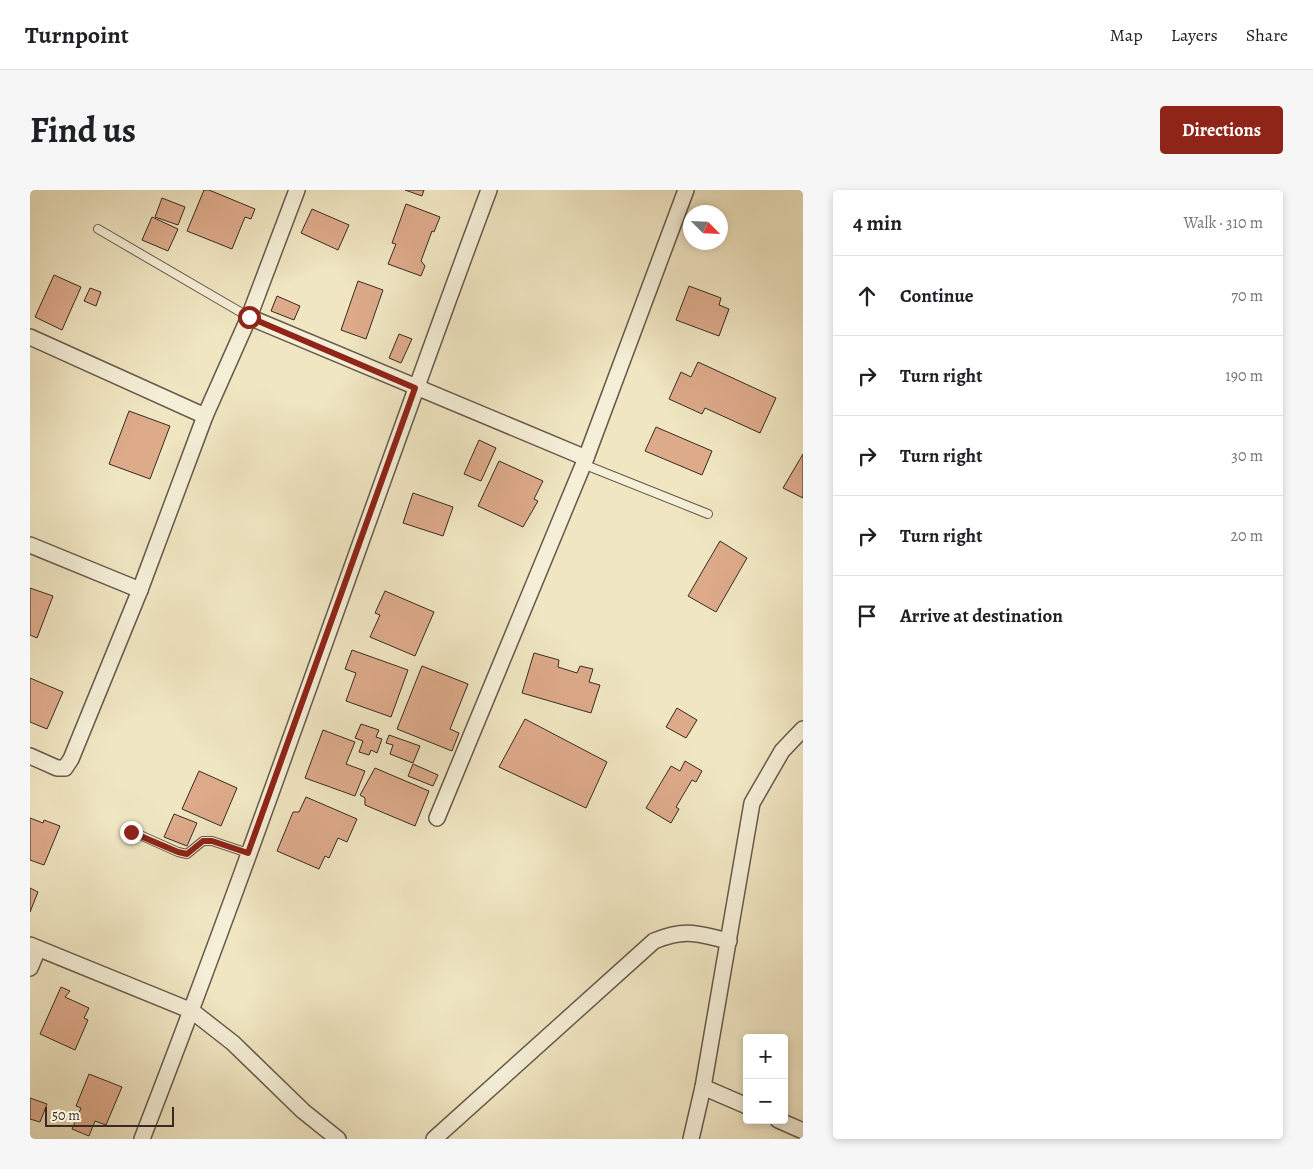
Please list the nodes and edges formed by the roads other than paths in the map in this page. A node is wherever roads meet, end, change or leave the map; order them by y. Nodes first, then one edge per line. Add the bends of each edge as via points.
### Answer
1 (298, 190) edge
2 (489, 190) edge
3 (686, 190) edge
4 (98, 229) dead end
5 (249, 317) junction
6 (30, 337) edge
7 (415, 388) junction
8 (204, 416) junction
9 (585, 461) junction
10 (708, 514) dead end
11 (30, 544) edge
12 (140, 590) junction
13 (803, 729) edge
14 (30, 756) edge
15 (437, 818) dead end
16 (131, 832) dead end
17 (248, 853) junction
18 (729, 942) junction
19 (34, 947) edge
20 (30, 968) edge
21 (192, 1011) junction
22 (703, 1087) junction
23 (743, 1104) edge
24 (787, 1124) edge
25 (803, 1131) edge
26 (142, 1139) edge
27 (338, 1139) edge
28 (434, 1139) edge
29 (691, 1139) edge

1 - 5 street
2 - 7 street
3 - 9 street
4 - 5 lane
5 - 7 street
5 - 8 street
6 - 8 street
7 - 9 street
7 - 17 street
8 - 12 street
9 - 10 lane
9 - 15 street
11 - 12 street
12 - 14 street via 72,760 65,768 57,768
13 - 18 street via 782,751 752,803
16 - 17 lane via 187,854 203,841
17 - 21 street
18 - 22 street
18 - 28 street via 688,932 654,941
19 - 20 street
19 - 21 street
21 - 26 street
21 - 27 street via 233,1043 303,1111
22 - 23 street
22 - 29 street
24 - 25 street

